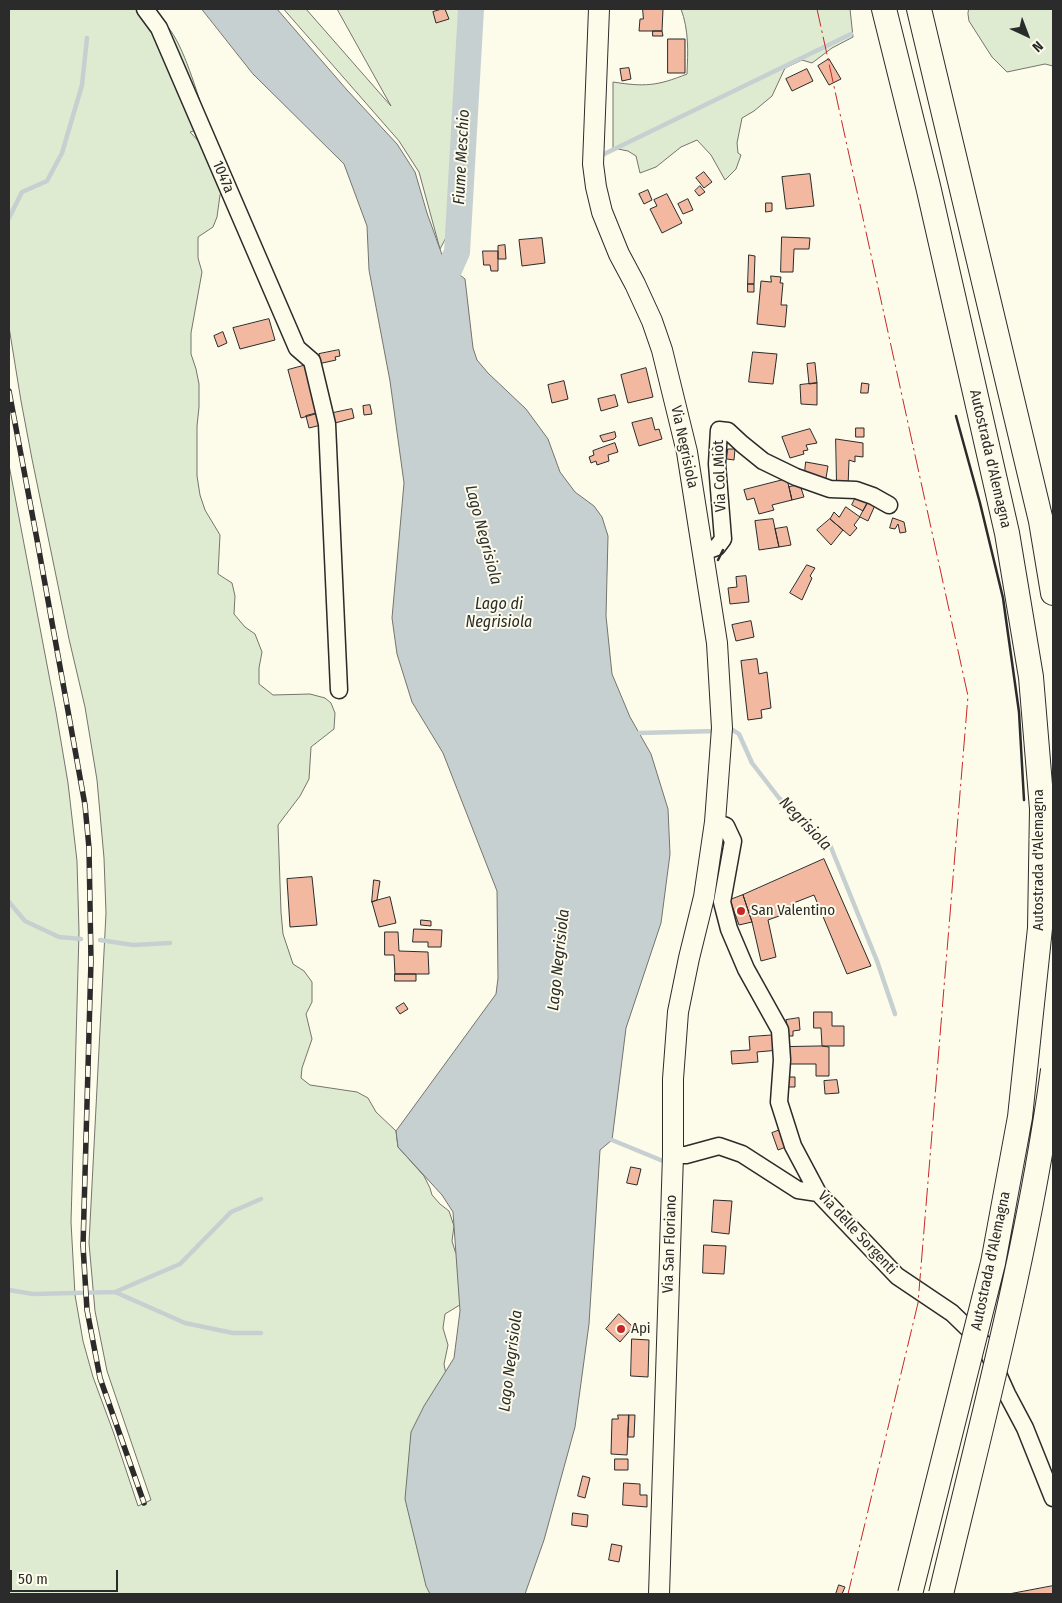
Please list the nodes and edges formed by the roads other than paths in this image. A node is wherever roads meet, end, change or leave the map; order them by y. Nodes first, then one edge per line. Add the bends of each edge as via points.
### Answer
1 (145, 9) edge
2 (599, 9) edge
3 (884, 9) edge
4 (918, 9) edge
5 (889, 505) dead end
6 (703, 552) junction
7 (1053, 593) edge
8 (339, 690) dead end
9 (715, 822) junction
10 (704, 897) joint
11 (1053, 1070) edge
12 (673, 1155) junction
13 (818, 1193) junction
14 (1053, 1498) edge
15 (659, 1594) edge
16 (910, 1594) edge
17 (941, 1594) edge

1 - 8 street, 1047a via 159,28 297,348 312,362 327,424
2 - 6 main road, Via Negrisiola via 592,164 596,187 619,254 652,321 662,350 687,452
3 - 16 highway, Autostrada d'Alemagna, bridge via 1007,533 1031,677 1042,809 1040,928 1020,1117 993,1263
4 - 7 highway via 1041,520
5 - 6 street, Via Col Miòt via 856,490 830,489 796,477 763,461 728,431 719,430 717,464 723,539 716,547
6 - 9 main road, Via Negrisiola via 717,643 722,731
9 - 10 main road, Via Negrisiola
9 - 13 street, Via delle Sorgenti via 726,826 734,841 722,902 729,929 746,970 780,1030 779,1102 793,1146
10 - 12 main road, Via San Floriano via 678,1012
11 - 17 highway, Autostrada d'Alemagna, bridge via 1020,1263
12 - 13 street via 719,1146 742,1154 798,1190
12 - 15 main road, Via San Floriano
13 - 14 street, Via delle Sorgenti via 897,1276 952,1313 985,1345 1025,1428

